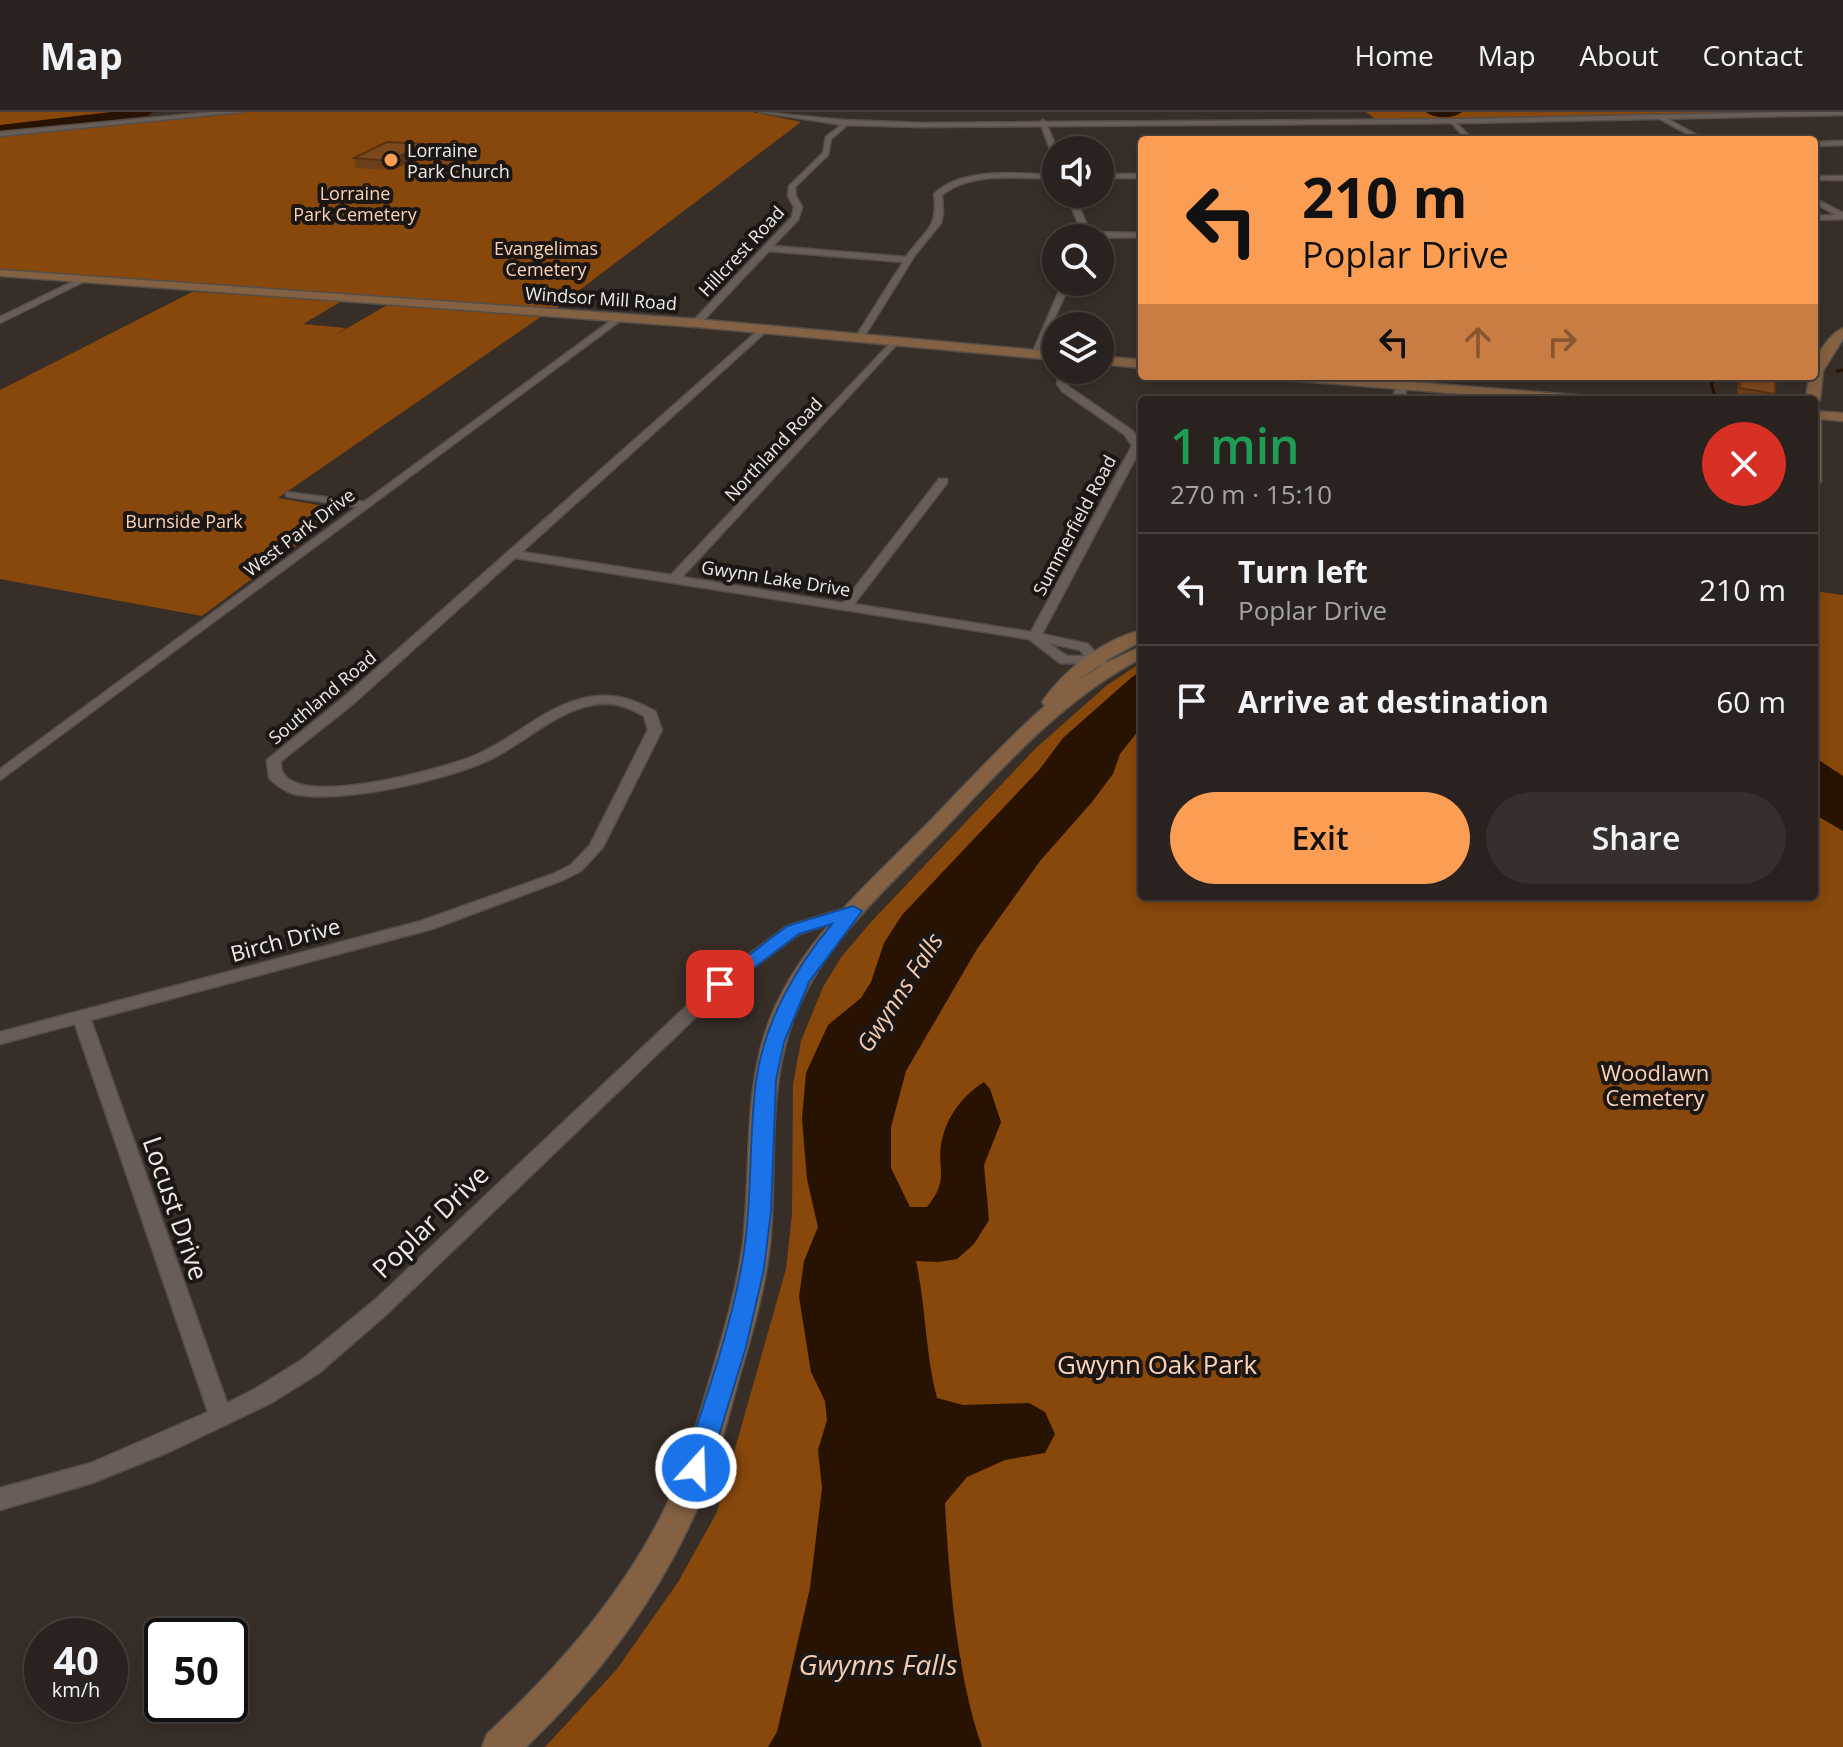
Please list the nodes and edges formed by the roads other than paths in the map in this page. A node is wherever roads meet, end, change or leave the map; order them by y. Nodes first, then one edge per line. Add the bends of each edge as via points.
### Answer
1 (238, 112) edge
2 (763, 112) edge
3 (1170, 112) edge
4 (1843, 113) edge
5 (1662, 118) junction
6 (1451, 121) junction
7 (1043, 122) junction
8 (844, 125) junction
9 (1181, 126) junction
10 (0, 134) edge
11 (1048, 136) edge
12 (1467, 136) edge
13 (1696, 136) edge
14 (1843, 143) edge
15 (1818, 144) edge
16 (1114, 176) edge
17 (1138, 176) edge
18 (1042, 177) edge
19 (1818, 178) edge
20 (1843, 178) edge
21 (1818, 202) edge
22 (1843, 216) edge
23 (1818, 218) edge
24 (1114, 235) edge
25 (1138, 235) edge
26 (766, 248) junction
27 (910, 260) junction
28 (0, 273) edge
29 (85, 279) junction
30 (1061, 296) edge
31 (620, 318) junction
32 (0, 320) edge
33 (696, 323) junction
34 (766, 328) junction
35 (1843, 332) edge
36 (859, 338) junction
37 (895, 341) junction
38 (1034, 354) junction
39 (1819, 354) edge
40 (1042, 355) edge
41 (1114, 361) edge
42 (1138, 364) edge
43 (1370, 380) edge
44 (1418, 380) edge
45 (1064, 384) edge
46 (1400, 393) edge
47 (1481, 396) edge
48 (1818, 415) edge
49 (1843, 417) edge
50 (943, 481) dead end
51 (290, 494) dead end
52 (365, 505) junction
53 (513, 554) junction
54 (674, 579) junction
55 (846, 607) junction
56 (1034, 638) junction
57 (1138, 638) edge
58 (1138, 652) edge
59 (1103, 663) junction
60 (0, 776) edge
61 (576, 868) joint
62 (853, 911) junction
63 (81, 1016) junction
64 (0, 1038) edge
65 (221, 1417) junction
66 (0, 1499) edge
67 (500, 1747) edge

1 - 10 street
2 - 8 street
3 - 9 street
4 - 5 street
5 - 6 street
5 - 13 street
6 - 9 street
6 - 12 street
7 - 8 street
7 - 9 street
7 - 11 street
8 - 26 street, Hillcrest Road via 828,138 826,154 796,180 791,190 798,212
14 - 15 street
16 - 17 street
18 - 27 street via 982,178 944,188 938,194 940,217
19 - 20 street
21 - 22 street
22 - 23 street
24 - 25 street
26 - 27 street
26 - 33 street, Hillcrest Road
27 - 36 street
28 - 29 main road, Windsor Mill Road
29 - 31 main road, Windsor Mill Road
29 - 32 street
30 - 38 street
31 - 33 main road, Windsor Mill Road
31 - 52 street, West Park Drive
33 - 34 main road, Windsor Mill Road
34 - 36 main road, Windsor Mill Road
34 - 53 street, Southland Road
35 - 39 main road
36 - 37 main road, Windsor Mill Road
37 - 38 main road, Windsor Mill Road
37 - 54 street, Northland Road
38 - 40 main road, Windsor Mill Road
41 - 42 main road
43 - 46 main road
44 - 46 street
45 - 56 street, Summerfield Road via 1129,433 1137,446
46 - 47 main road
48 - 49 main road
50 - 55 street
51 - 52 street
52 - 60 street, West Park Drive
53 - 54 street, Gwynn Lake Drive
53 - 61 street, Southland Road via 348,701 282,751 273,769 285,785 316,792 422,777 483,758 569,706 604,699 634,704 654,721 651,742 596,847
54 - 55 street, Gwynn Lake Drive
55 - 56 street, Gwynn Lake Drive
56 - 59 street, Gwynn Lake Drive via 1064,660
57 - 59 main road
58 - 59 main road
59 - 62 main road via 1042,717
61 - 63 street, Birch Drive via 426,925
62 - 65 street, Poplar Drive via 793,930 754,956 698,1002 347,1337 311,1366
62 - 67 main road via 800,982 774,1042 766,1080 752,1269 707,1438 673,1527 624,1607
63 - 64 street, Birch Drive
63 - 65 street, Locust Drive
65 - 66 street, Poplar Drive via 92,1473

